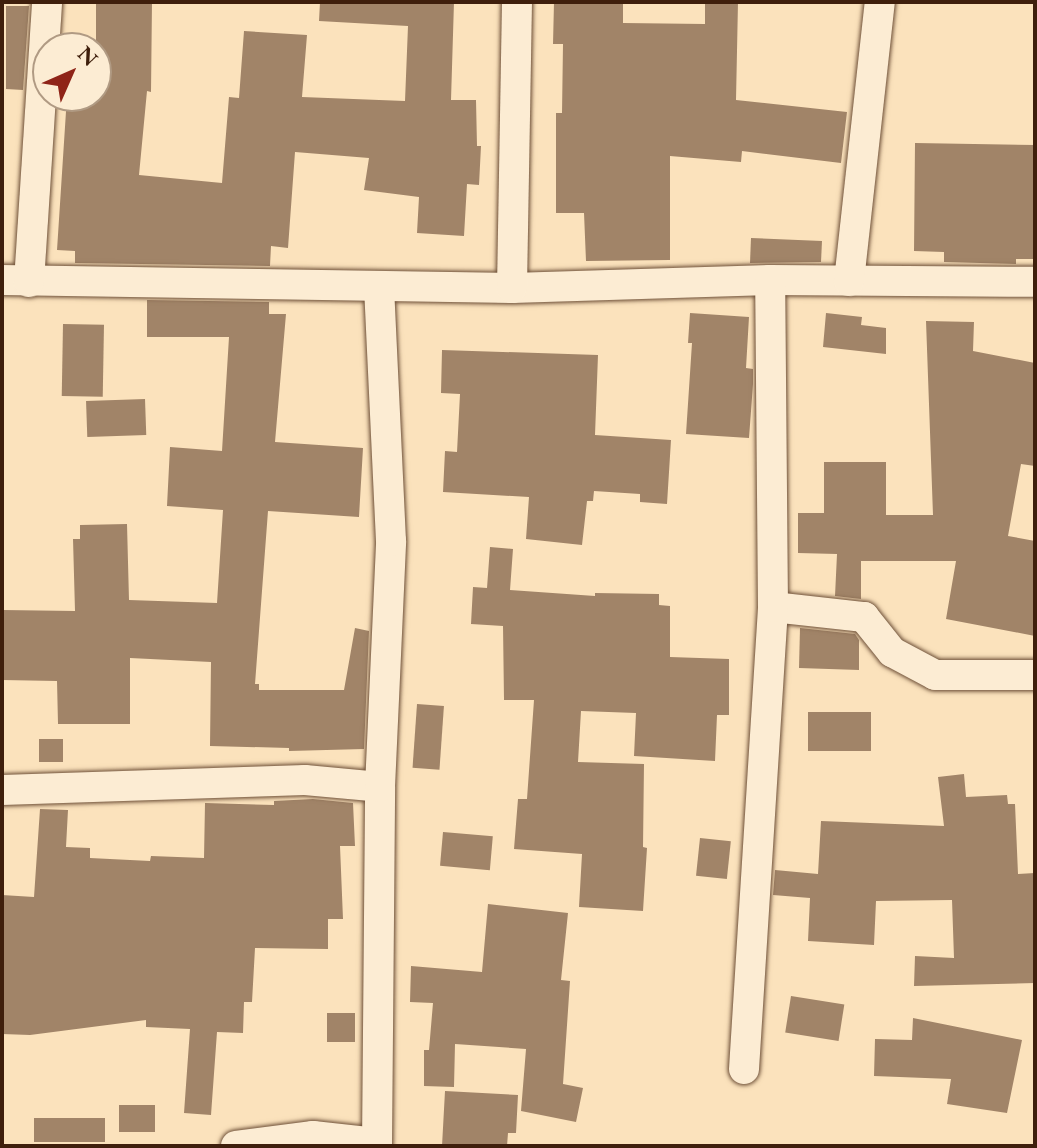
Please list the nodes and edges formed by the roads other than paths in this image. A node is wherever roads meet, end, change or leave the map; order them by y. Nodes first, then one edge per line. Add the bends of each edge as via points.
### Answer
1 (47, 2) edge
2 (517, 2) edge
3 (880, 2) edge
4 (770, 280) junction
5 (16, 281) edge
6 (849, 281) junction
7 (1035, 282) edge
8 (379, 287) junction
9 (512, 288) junction
10 (773, 607) junction
11 (1035, 675) edge
12 (380, 787) junction
13 (2, 790) edge
14 (744, 1069) dead end
15 (377, 1144) edge
16 (236, 1146) edge

1 - 5 street
2 - 9 street
3 - 6 street
4 - 6 street
4 - 9 street
4 - 10 street
5 - 8 street
6 - 7 street
8 - 9 street
8 - 12 street via 391,541
10 - 11 street via 864,617 892,652 935,675
10 - 14 street
12 - 13 street via 305,780
12 - 15 street
15 - 16 street via 313,1136

